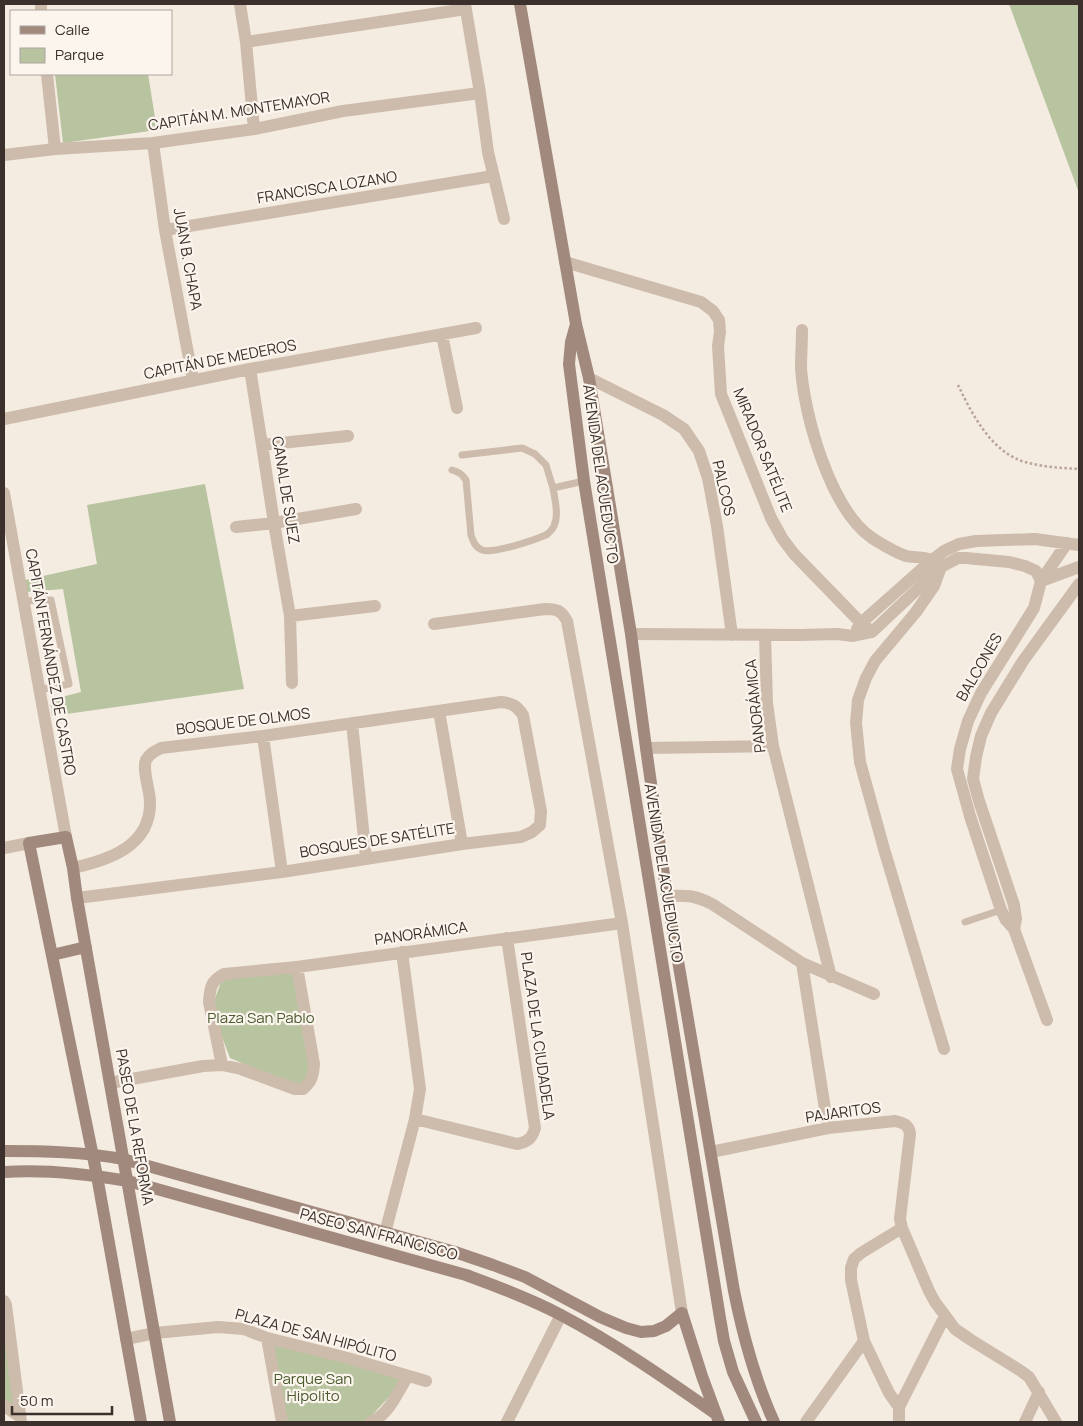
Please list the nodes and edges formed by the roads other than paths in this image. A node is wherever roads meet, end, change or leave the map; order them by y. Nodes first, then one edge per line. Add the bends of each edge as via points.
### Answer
1 (240, 4) edge
2 (520, 4) edge
3 (465, 6) edge
4 (246, 42) junction
5 (47, 75) edge
6 (480, 93) junction
7 (254, 129) junction
8 (153, 143) junction
9 (55, 149) junction
10 (4, 155) edge
11 (493, 176) junction
12 (504, 219) dead end
13 (165, 230) junction
14 (565, 262) junction
15 (576, 324) junction
16 (476, 328) dead end
17 (802, 330) dead end
18 (442, 335) junction
19 (250, 369) junction
20 (589, 378) junction
21 (192, 380) junction
22 (457, 408) dead end
23 (4, 418) edge
24 (348, 436) dead end
25 (262, 445) junction
26 (462, 455) dead end
27 (452, 470) dead end
28 (584, 480) junction
29 (553, 488) junction
30 (4, 493) edge
31 (356, 509) dead end
32 (274, 523) junction
33 (236, 527) dead end
34 (1073, 544) edge
35 (936, 563) junction
36 (1079, 567) edge
37 (1041, 581) junction
38 (1079, 584) edge
39 (23, 601) junction
40 (375, 606) dead end
41 (290, 616) junction
42 (861, 623) junction
43 (434, 624) dead end
44 (872, 632) junction
45 (631, 634) junction
46 (732, 635) junction
47 (765, 635) junction
48 (853, 636) junction
49 (292, 683) dead end
50 (39, 690) junction
51 (501, 702) joint
52 (438, 711) junction
53 (352, 723) junction
54 (263, 736) junction
55 (773, 746) junction
56 (646, 748) junction
57 (66, 837) junction
58 (29, 843) junction
59 (462, 844) junction
60 (4, 848) edge
61 (366, 858) junction
62 (73, 868) junction
63 (282, 872) junction
64 (667, 896) junction
65 (77, 898) junction
66 (1001, 910) junction
67 (965, 922) dead end
68 (622, 923) junction
69 (1014, 929) junction
70 (507, 938) junction
71 (86, 947) junction
72 (402, 952) junction
73 (52, 955) junction
74 (802, 963) junction
75 (297, 967) junction
76 (831, 976) junction
77 (874, 994) dead end
78 (1047, 1020) dead end
79 (944, 1049) dead end
80 (222, 1065) junction
81 (110, 1082) junction
82 (416, 1118) junction
83 (828, 1128) junction
84 (4, 1151) edge
85 (711, 1152) junction
86 (93, 1154) junction
87 (124, 1159) junction
88 (4, 1172) edge
89 (97, 1176) junction
90 (128, 1181) junction
91 (902, 1228) junction
92 (385, 1232) junction
93 (5, 1303) edge
94 (682, 1313) junction
95 (561, 1315) junction
96 (946, 1316) junction
97 (155, 1334) junction
98 (126, 1338) junction
99 (267, 1338) junction
100 (864, 1341) junction
101 (408, 1376) junction
102 (426, 1381) dead end
103 (1039, 1392) junction
104 (4, 1406) edge
105 (899, 1407) junction
106 (717, 1418) edge
107 (20, 1419) edge
108 (510, 1421) edge
109 (141, 1422) edge
110 (170, 1422) edge
111 (282, 1422) edge
112 (372, 1422) edge
113 (756, 1422) edge
114 (774, 1422) edge
115 (806, 1422) edge
116 (899, 1422) edge
117 (1025, 1422) edge
118 (1056, 1422) edge

1 - 4 street
2 - 14 street, AVENIDA DEL ACUEDUCTO
3 - 4 street
3 - 6 street
4 - 7 street
5 - 9 street
6 - 7 street, CAPITÁN M. MONTEMAYOR via 342,111
6 - 11 street
7 - 8 street, CAPITÁN M. MONTEMAYOR
8 - 9 street, CAPITÁN M. MONTEMAYOR
8 - 13 street, JUAN B. CHAPA
9 - 10 street, CAPITÁN M. MONTEMAYOR
11 - 12 street
11 - 13 street, FRANCISCA LOZANO
13 - 21 street, JUAN B. CHAPA
14 - 15 street, AVENIDA DEL ACUEDUCTO
14 - 42 street, MIRADOR SATÉLITE via 701,302 713,311 719,320 721,394 771,518 794,554
15 - 20 street, AVENIDA DEL ACUEDUCTO
15 - 28 street, AVENIDA DEL ACUEDUCTO via 570,342 569,364
16 - 18 street, CAPITÁN DE MEDEROS
17 - 35 street via 801,368 809,419 820,458 837,494 847,511 870,536 906,556
18 - 19 street, CAPITÁN DE MEDEROS
18 - 22 street
19 - 21 street, CAPITÁN DE MEDEROS
19 - 25 street, CANAL DE SUEZ
20 - 45 street, AVENIDA DEL ACUEDUCTO
20 - 46 street, PALCOS via 663,414 684,428 699,451 717,526
21 - 23 street, CAPITÁN DE MEDEROS
24 - 25 street
25 - 32 street, CANAL DE SUEZ
26 - 29 lane via 522,448 535,454 546,465
27 - 29 lane via 458,471 466,480 471,535 482,550 506,548 548,534 557,517
28 - 29 lane
28 - 113 street, AVENIDA DEL ACUEDUCTO via 724,1341 733,1372
30 - 39 street, CAPITÁN FERNÁNDEZ DE CASTRO
31 - 32 street
32 - 33 street
32 - 41 street, CANAL DE SUEZ
34 - 35 street via 1035,539 976,541 944,550
34 - 37 street, BALCONES
35 - 37 street via 958,558 1009,562 1036,571
35 - 42 street
35 - 44 street
35 - 79 street via 934,586 875,661 866,678 858,700 856,723 860,762
36 - 37 street
37 - 66 street, BALCONES via 1034,608 980,693 960,750 957,769
38 - 69 street, BALCONES via 1023,661 991,713 976,756 973,779 1014,905
39 - 50 street, CAPITÁN FERNÁNDEZ DE CASTRO
39 - 50 lane via 51,600 69,684
40 - 41 street
41 - 49 street, CANAL DE SUEZ
42 - 44 street, MIRADOR SATÉLITE
42 - 48 street
43 - 68 street via 545,609 563,613
44 - 48 street
45 - 46 street
45 - 56 street, AVENIDA DEL ACUEDUCTO
46 - 47 street
47 - 48 street
47 - 55 street, PANORÁMICA
50 - 57 street, CAPITÁN FERNÁNDEZ DE CASTRO
51 - 52 street, BOSQUE DE OLMOS
51 - 59 street, BOSQUES DE SATÉLITE via 518,707 523,715 541,811 540,825 521,837
52 - 53 street, BOSQUE DE OLMOS
52 - 59 street
53 - 54 street, BOSQUE DE OLMOS
53 - 61 street
54 - 62 street, BOSQUE DE OLMOS via 161,748 152,753 145,765 150,802 143,832 131,846 109,858
54 - 63 street
55 - 56 street
55 - 76 street, PANORÁMICA
56 - 64 street, AVENIDA DEL ACUEDUCTO
57 - 58 street
57 - 62 street, PASEO DE LA REFORMA
58 - 60 street
58 - 73 street
59 - 61 street, BOSQUES DE SATÉLITE
61 - 63 street, BOSQUES DE SATÉLITE
62 - 65 street, PASEO DE LA REFORMA
63 - 65 street, BOSQUES DE SATÉLITE
64 - 74 street via 687,895 712,904
64 - 85 street, AVENIDA DEL ACUEDUCTO
65 - 71 street, PASEO DE LA REFORMA
66 - 67 lane
66 - 69 street, BALCONES
68 - 70 street, PANORÁMICA
68 - 94 street
69 - 78 street, BALCONES
70 - 72 street, PANORÁMICA
70 - 82 street, PLAZA DE LA CIUDADELA via 535,1128 533,1136 527,1142 517,1144
71 - 73 street
71 - 81 street, PASEO DE LA REFORMA
72 - 75 street, PANORÁMICA
72 - 82 street via 420,1089
73 - 86 street
74 - 76 street
74 - 83 street
75 - 80 street, PANORÁMICA via 224,974 213,983 210,1002
75 - 80 street via 314,1064 309,1084 303,1089 295,1089
76 - 77 street
80 - 81 street
81 - 87 street, PASEO DE LA REFORMA
82 - 92 street
83 - 85 street, PAJARITOS
83 - 91 street, PAJARITOS via 895,1121 907,1125 910,1134 901,1203
84 - 86 street, PASEO SAN FRANCISCO
85 - 114 street, AVENIDA DEL ACUEDUCTO via 742,1331 764,1402
86 - 87 street, PASEO SAN FRANCISCO
86 - 89 street
87 - 90 street, PASEO DE LA REFORMA
87 - 92 street, PASEO SAN FRANCISCO
88 - 89 street, PASEO SAN FRANCISCO
89 - 90 street, PASEO SAN FRANCISCO
89 - 98 street
90 - 95 street, PASEO SAN FRANCISCO via 466,1275
90 - 97 street, PASEO DE LA REFORMA
91 - 96 street via 929,1291
91 - 100 street via 854,1259 851,1280
92 - 94 street, PASEO SAN FRANCISCO via 525,1276 626,1328 654,1331
93 - 107 street
94 - 106 street
95 - 106 street, PASEO SAN FRANCISCO via 624,1352
95 - 108 street
96 - 103 street via 963,1334 1022,1371
96 - 105 street
97 - 98 street, PLAZA DE SAN HIPÓLITO
97 - 99 street, PLAZA DE SAN HIPÓLITO via 218,1327 244,1329
97 - 110 street, PASEO DE LA REFORMA
98 - 109 street
99 - 101 street, PLAZA DE SAN HIPÓLITO
99 - 111 street
100 - 105 street
100 - 115 street
101 - 102 street, PLAZA DE SAN HIPÓLITO
101 - 112 street via 387,1409
103 - 117 street
103 - 118 street
104 - 107 street
105 - 116 street

